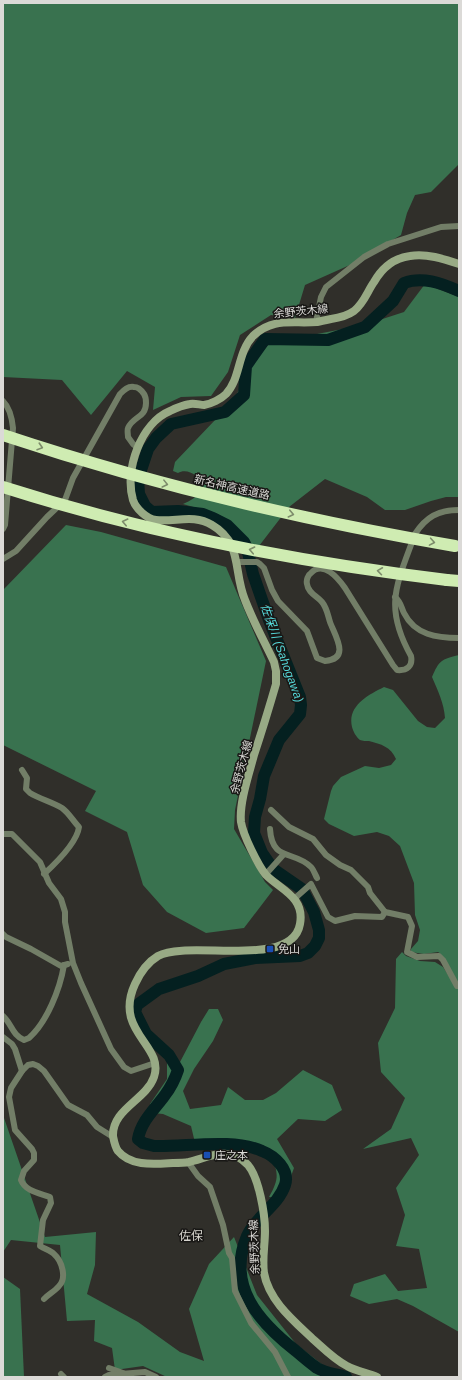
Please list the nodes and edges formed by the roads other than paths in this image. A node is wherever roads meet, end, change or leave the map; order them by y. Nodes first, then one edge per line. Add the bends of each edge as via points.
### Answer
1 (459, 226) edge
2 (459, 264) edge
3 (316, 322) junction
4 (3, 401) edge
5 (3, 435) edge
6 (137, 447) junction
7 (3, 487) edge
8 (459, 510) edge
9 (3, 529) edge
10 (457, 546) edge
11 (3, 559) edge
12 (239, 562) junction
13 (453, 580) edge
14 (395, 597) junction
15 (459, 638) edge
16 (22, 770) dead end
17 (271, 810) dead end
18 (270, 829) dead end
19 (3, 834) edge
20 (284, 854) junction
21 (268, 873) junction
22 (44, 874) junction
23 (312, 884) junction
24 (294, 899) junction
25 (385, 912) junction
26 (3, 934) edge
27 (73, 963) junction
28 (64, 965) junction
29 (459, 986) edge
30 (3, 1016) edge
31 (3, 1037) edge
32 (155, 1063) junction
33 (22, 1071) junction
34 (113, 1137) junction
35 (188, 1162) junction
36 (44, 1299) dead end
37 (109, 1368) dead end
38 (124, 1374) junction
39 (105, 1377) edge
40 (156, 1377) edge
41 (288, 1377) edge
42 (377, 1377) edge

1 - 3 street via 441,227 388,244 364,257 326,287 321,297
2 - 3 main road, 余野茨木線 via 427,256 410,256 396,260 384,268 363,302 353,312
3 - 6 main road, 余野茨木線 via 273,323 252,336 245,347 233,384 226,394 205,405 191,404 157,418
4 - 9 street via 11,415 13,428
5 -> 10 highway, 新名神高速道路, bridge via 160,483 381,534
6 - 11 street via 128,437 128,428 146,410 146,402 141,390 135,387 127,388 120,394 73,478 65,500 16,550
6 - 12 main road, 余野茨木線 via 131,481 133,500 141,513 155,520 194,518 212,525 230,542
13 -> 7 highway, bridge via 333,565 250,550 104,516
8 - 14 street via 437,513 419,528 406,559
12 - 14 street via 257,562 264,568 278,601 307,631 317,658 321,660 330,661 340,649 325,606 309,590 309,574 319,568 332,572 337,577 387,657 397,670 401,670 410,666 412,661 397,625
12 - 21 main road, 余野茨木線 via 244,598 276,671 276,684 245,787 241,814 244,831 260,866
14 - 15 street via 410,622 420,632 432,636
16 - 22 street via 27,778 26,789 63,809 79,827 69,847
17 - 25 street via 289,826 313,839 326,855 351,870 368,887
18 - 20 street via 276,848
19 - 22 street via 12,834 40,862
20 - 21 street
20 - 23 street via 311,867 318,876
21 - 24 main road, 余野茨木線
22 - 27 street via 61,899
23 - 24 street
23 - 25 street via 328,917 335,921 355,916 382,917
24 - 32 main road, 余野茨木線 via 299,908 300,924 293,938 285,944 270,949 173,951 159,955 147,965 134,985 129,1008 133,1025
25 - 29 street via 408,917 412,926 407,952 417,957 439,956
26 - 28 street via 61,966
27 - 28 street
27 - 32 street via 111,1049 124,1067 131,1071
28 - 30 street via 62,979 49,1010 29,1038 19,1038
31 - 33 street via 15,1049
32 - 34 main road via 155,1075 146,1090 131,1102 116,1120
33 - 34 street via 28,1065 38,1066 68,1105 87,1115 97,1127
33 - 36 street via 11,1088 9,1097 15,1130 32,1149 34,1160 24,1171 21,1180 29,1190 50,1197 51,1203 43,1220 40,1246 55,1255 64,1278 59,1287
34 - 35 main road, 余野茨木線 via 118,1151 133,1162
35 - 41 street via 210,1187 232,1258 235,1291 251,1323 276,1352
35 - 42 main road, 余野茨木線 via 223,1153 240,1158 250,1167 256,1181 265,1221 264,1275 271,1292 291,1318 331,1355 346,1366
37 - 38 street
38 - 39 street
38 - 40 street via 145,1372

